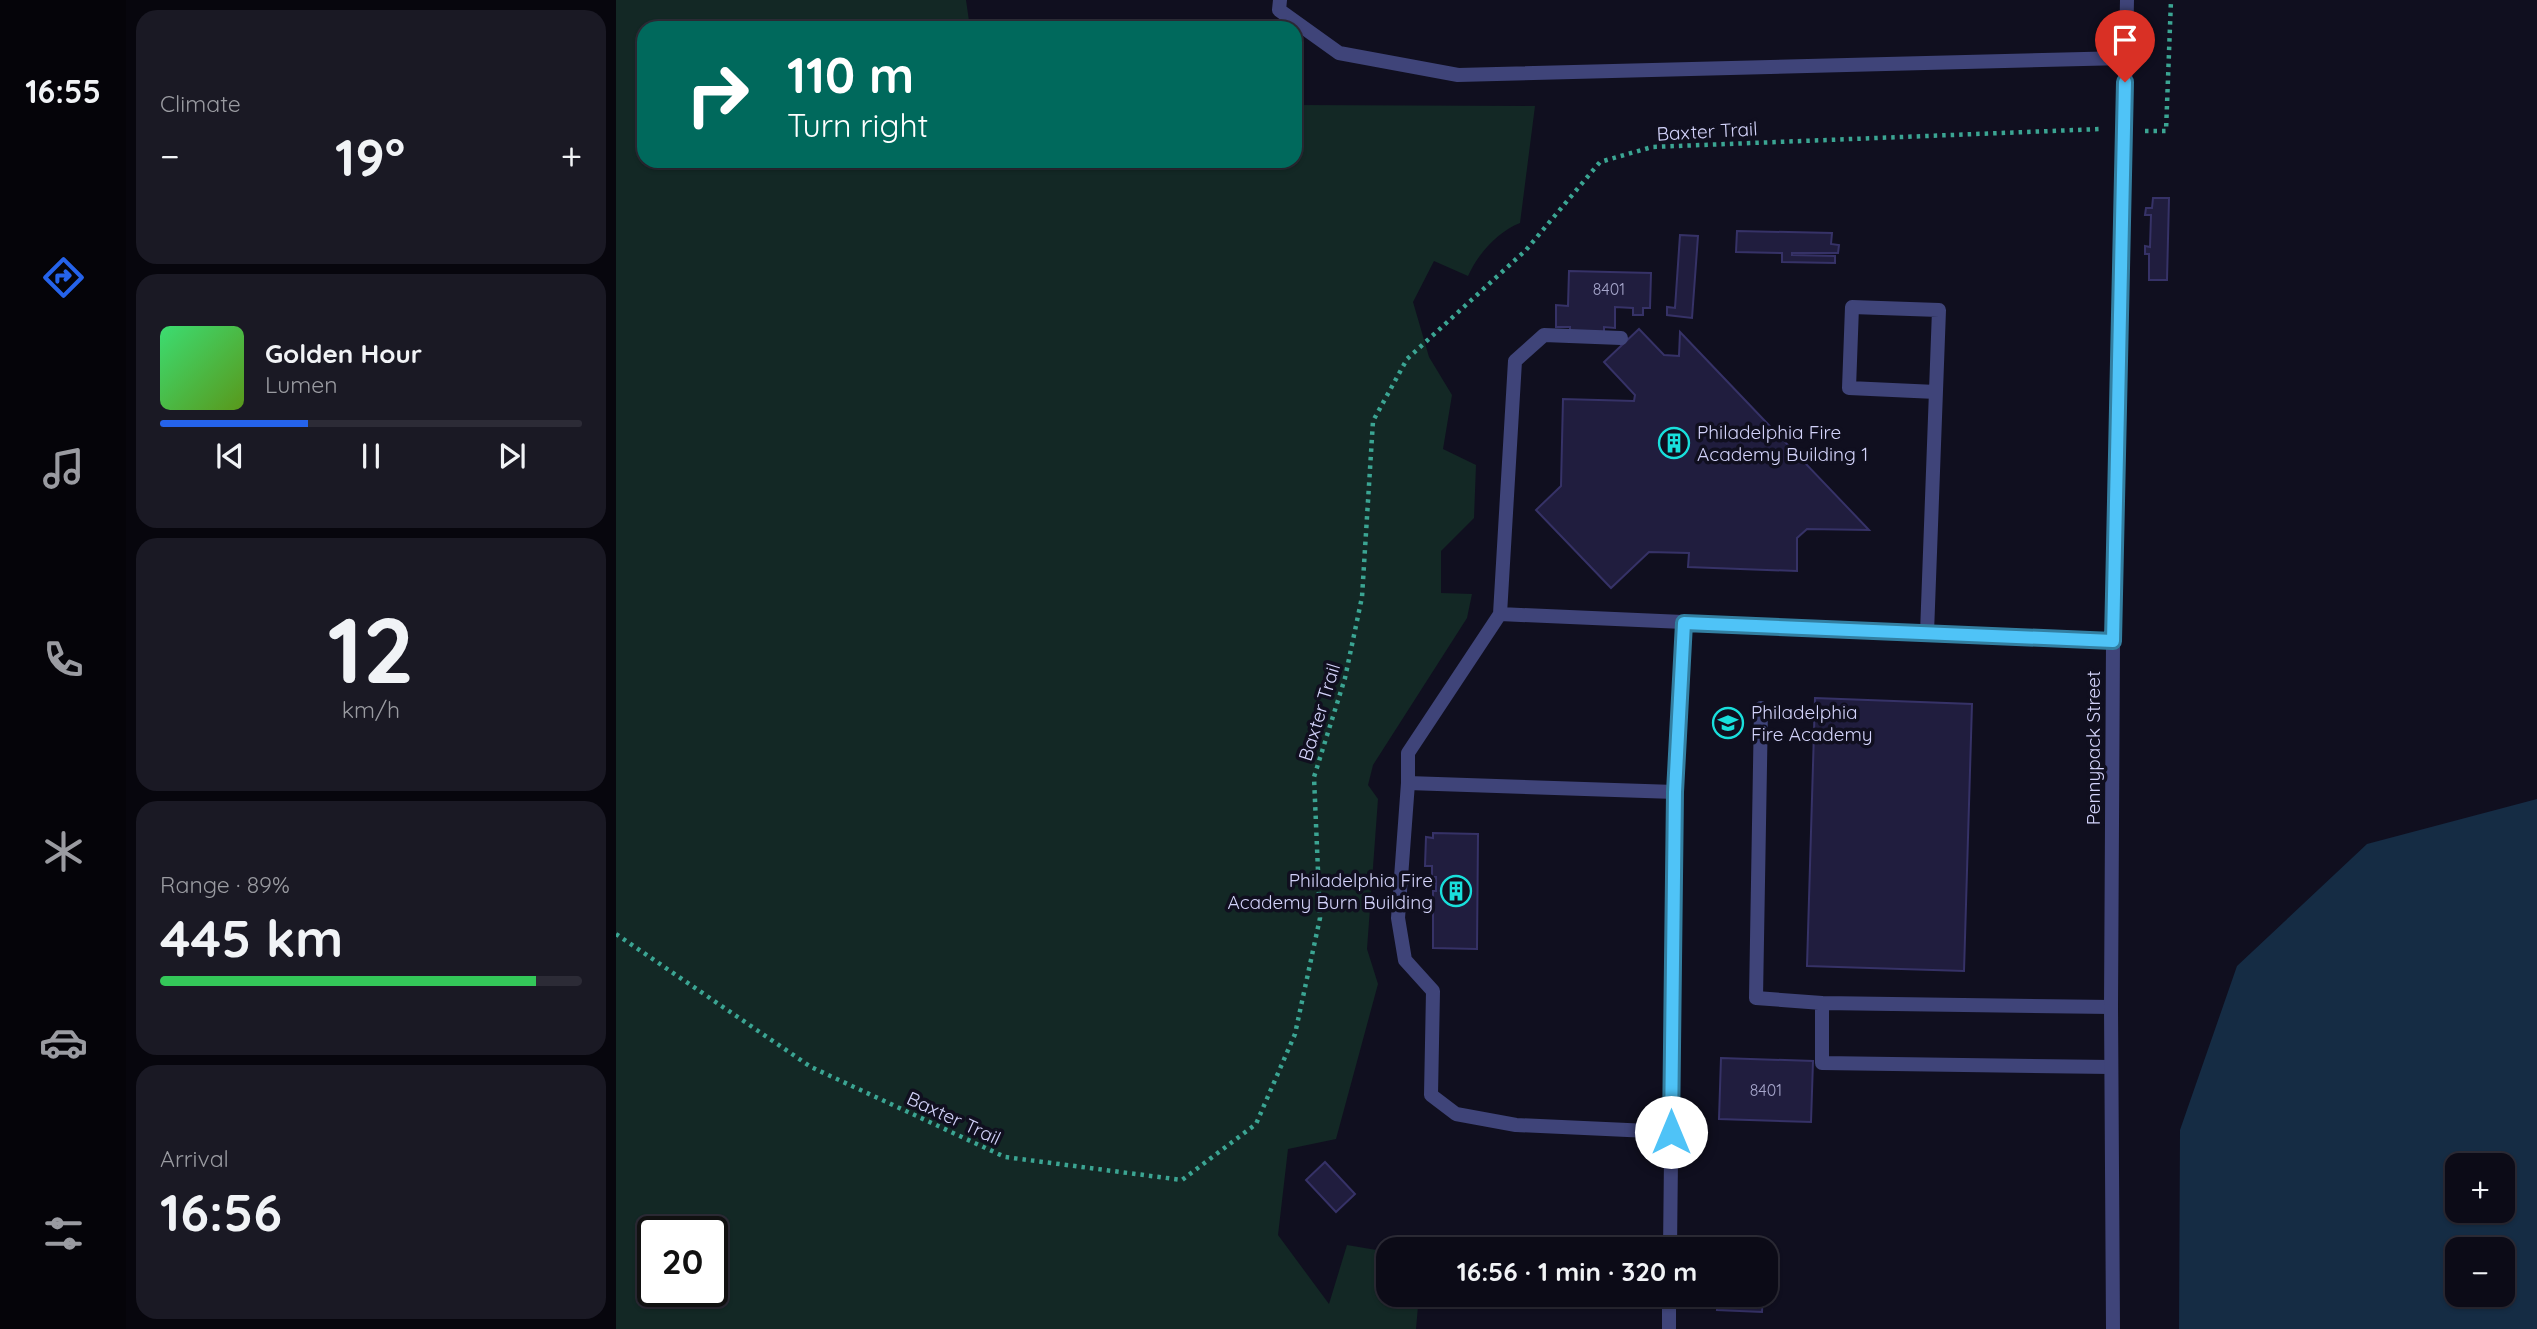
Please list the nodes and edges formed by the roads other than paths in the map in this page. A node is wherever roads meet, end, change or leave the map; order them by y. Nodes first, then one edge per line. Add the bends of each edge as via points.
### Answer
1 (1280, 0) edge
2 (2127, 0) edge
3 (1294, 21) edge
4 (1302, 26) edge
5 (2126, 58) junction
6 (1621, 338) dead end
7 (1936, 392) junction
8 (1500, 614) junction
9 (1684, 623) junction
10 (1927, 633) junction
11 (2113, 641) junction
12 (1761, 708) dead end
13 (1408, 783) junction
14 (1675, 792) junction
15 (1822, 1003) junction
16 (2111, 1007) junction
17 (2111, 1067) junction
18 (1671, 1132) junction
19 (1670, 1237) edge
20 (1670, 1307) edge
21 (1669, 1329) edge
22 (2113, 1329) edge

1 - 3 street via 1279,10
2 - 5 street, Pennypack Street
4 - 5 street via 1339,53 1458,75
5 - 11 street, Pennypack Street
6 - 8 street via 1544,335 1515,361
7 - 7 street via 1939,310 1852,307 1849,388
7 - 10 street
8 - 9 street
8 - 13 street via 1408,753
9 - 10 street
9 - 14 street
10 - 11 street
11 - 16 street, Pennypack Street
12 - 15 street via 1756,998
13 - 14 street
13 - 18 street via 1398,918 1405,960 1433,992 1431,1095 1456,1114 1516,1125
14 - 18 street
15 - 16 street
15 - 17 street via 1822,1063
16 - 17 street, Pennypack Street
17 - 22 street, Pennypack Street
18 - 19 street
20 - 21 street

